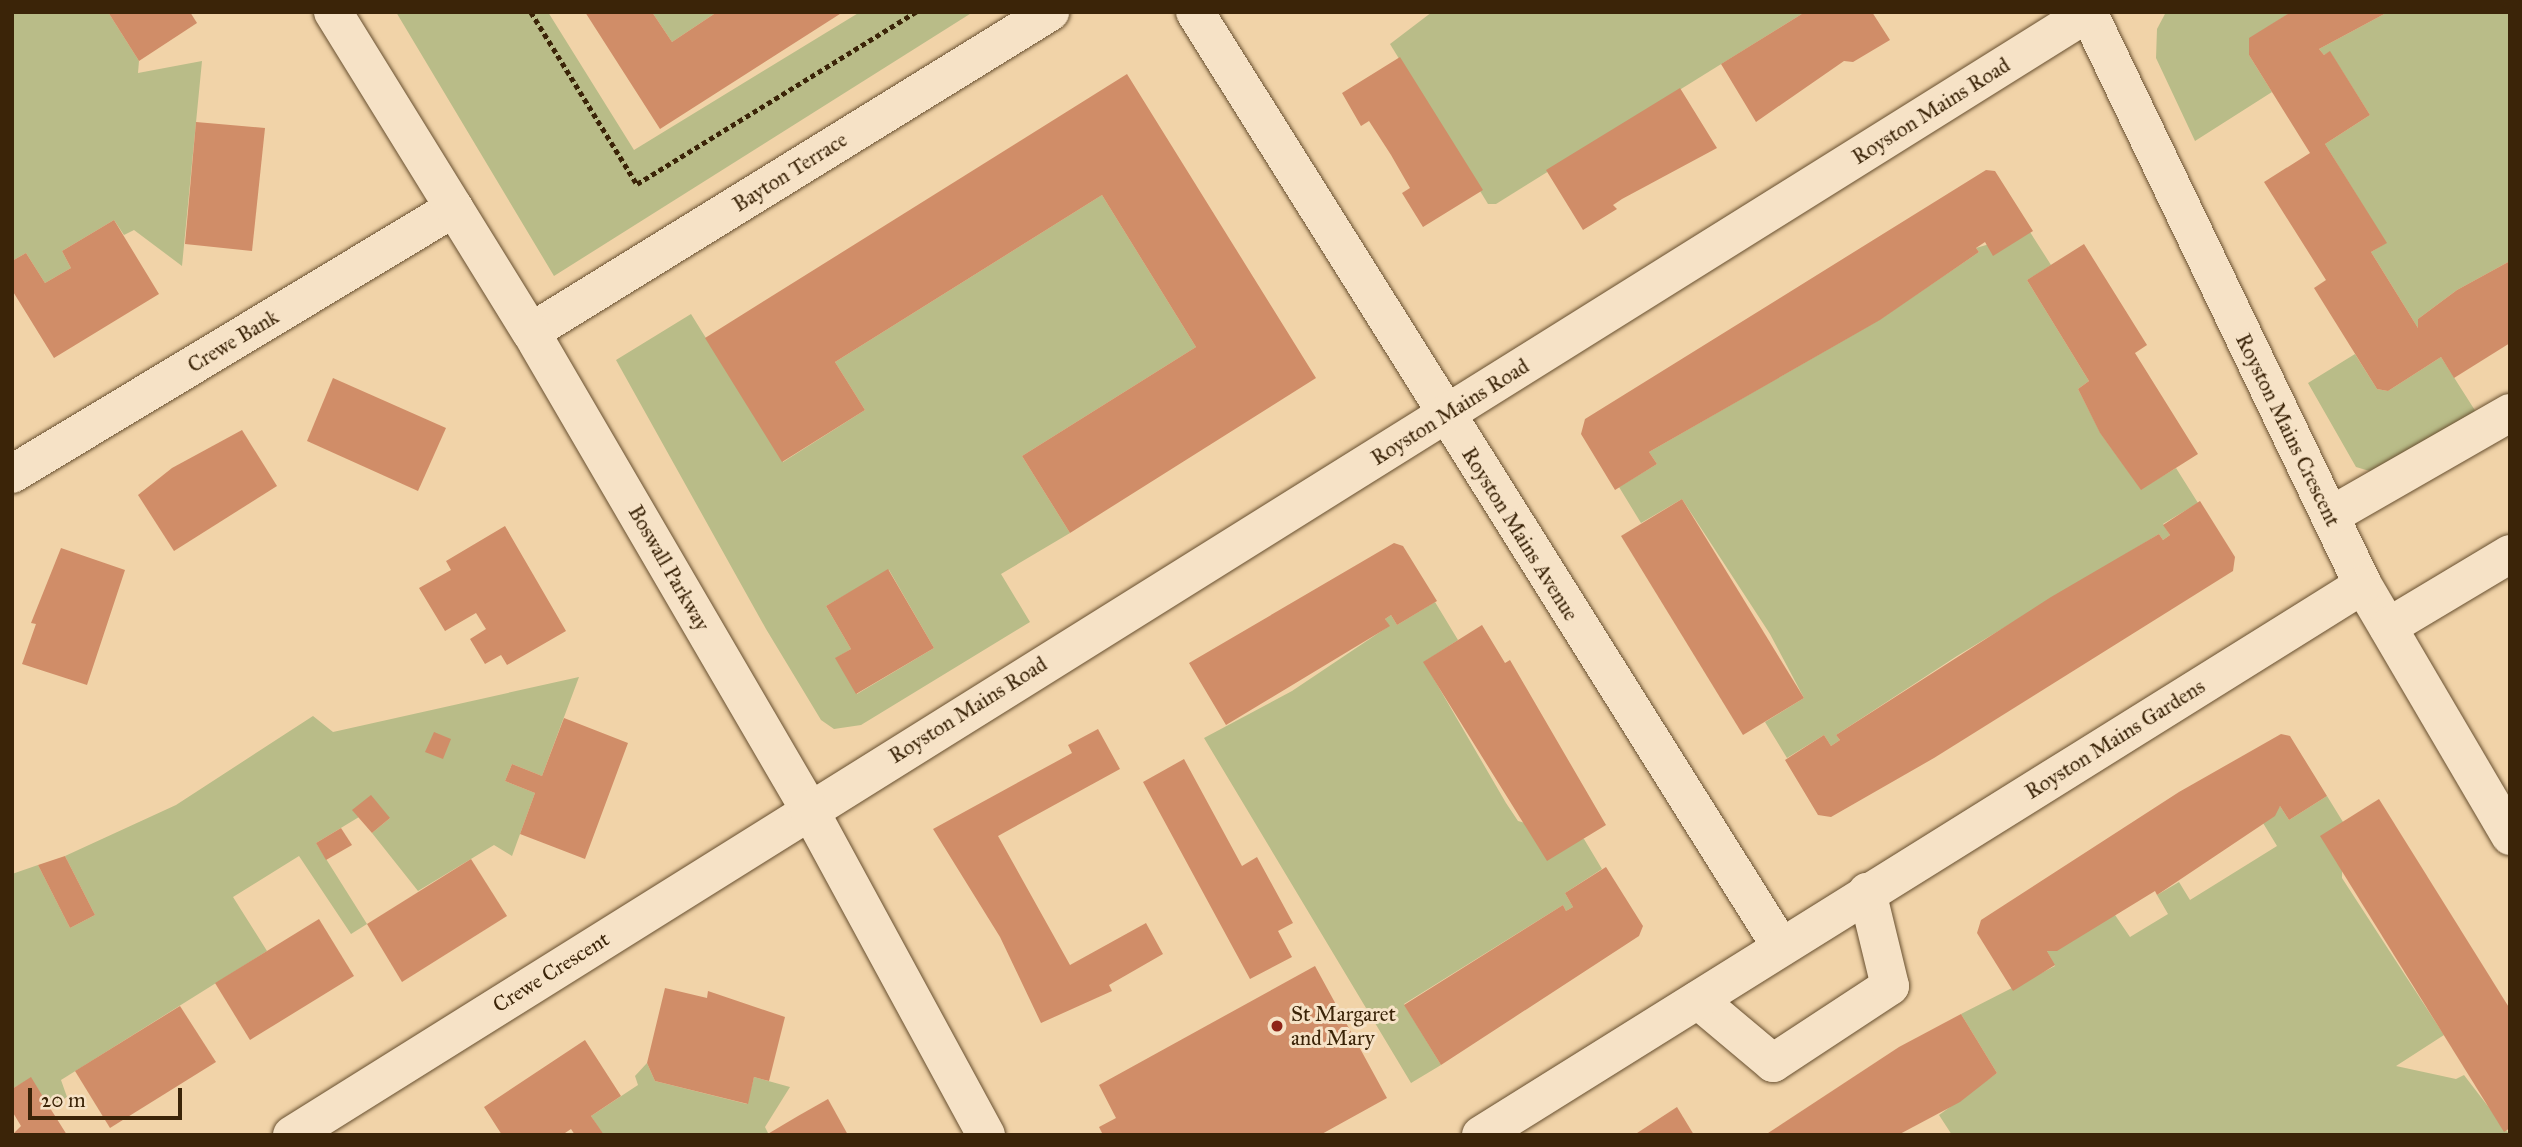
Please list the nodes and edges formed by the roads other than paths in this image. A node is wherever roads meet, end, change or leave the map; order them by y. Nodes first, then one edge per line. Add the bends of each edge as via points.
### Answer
1 (333, 12) edge
2 (1050, 12) edge
3 (1195, 12) edge
4 (2089, 12) edge
5 (454, 208) junction
6 (531, 332) junction
7 (2510, 413) edge
8 (1445, 416) junction
9 (12, 474) edge
10 (2330, 516) junction
11 (2510, 554) edge
12 (2363, 585) junction
13 (2388, 627) junction
14 (810, 809) junction
15 (2510, 836) edge
16 (1867, 892) junction
17 (1781, 947) junction
18 (1698, 1000) junction
19 (292, 1135) edge
20 (986, 1135) edge
21 (1481, 1135) edge

1 - 5 street, Boswall Parkway
2 - 6 street, Bayton Terrace
3 - 8 street, Royston Mains Avenue
4 - 8 street, Royston Mains Road
4 - 10 street, Royston Mains Crescent
5 - 6 street, Boswall Parkway
5 - 9 street, Crewe Bank
6 - 14 street, Boswall Parkway
7 - 10 street
8 - 14 street, Royston Mains Road
8 - 17 street, Royston Mains Avenue
10 - 12 street, Royston Mains Crescent
11 - 13 street
12 - 13 street, Royston Mains Crescent
12 - 16 street, Royston Mains Gardens
13 - 15 street, Royston Mains Crescent
14 - 19 street, Crewe Crescent
14 - 20 street, Boswall Parkway
16 - 17 street, Royston Mains Gardens
16 - 18 street via 1890,986 1773,1063
17 - 18 street, Royston Mains Gardens
18 - 21 street, Royston Mains Gardens

